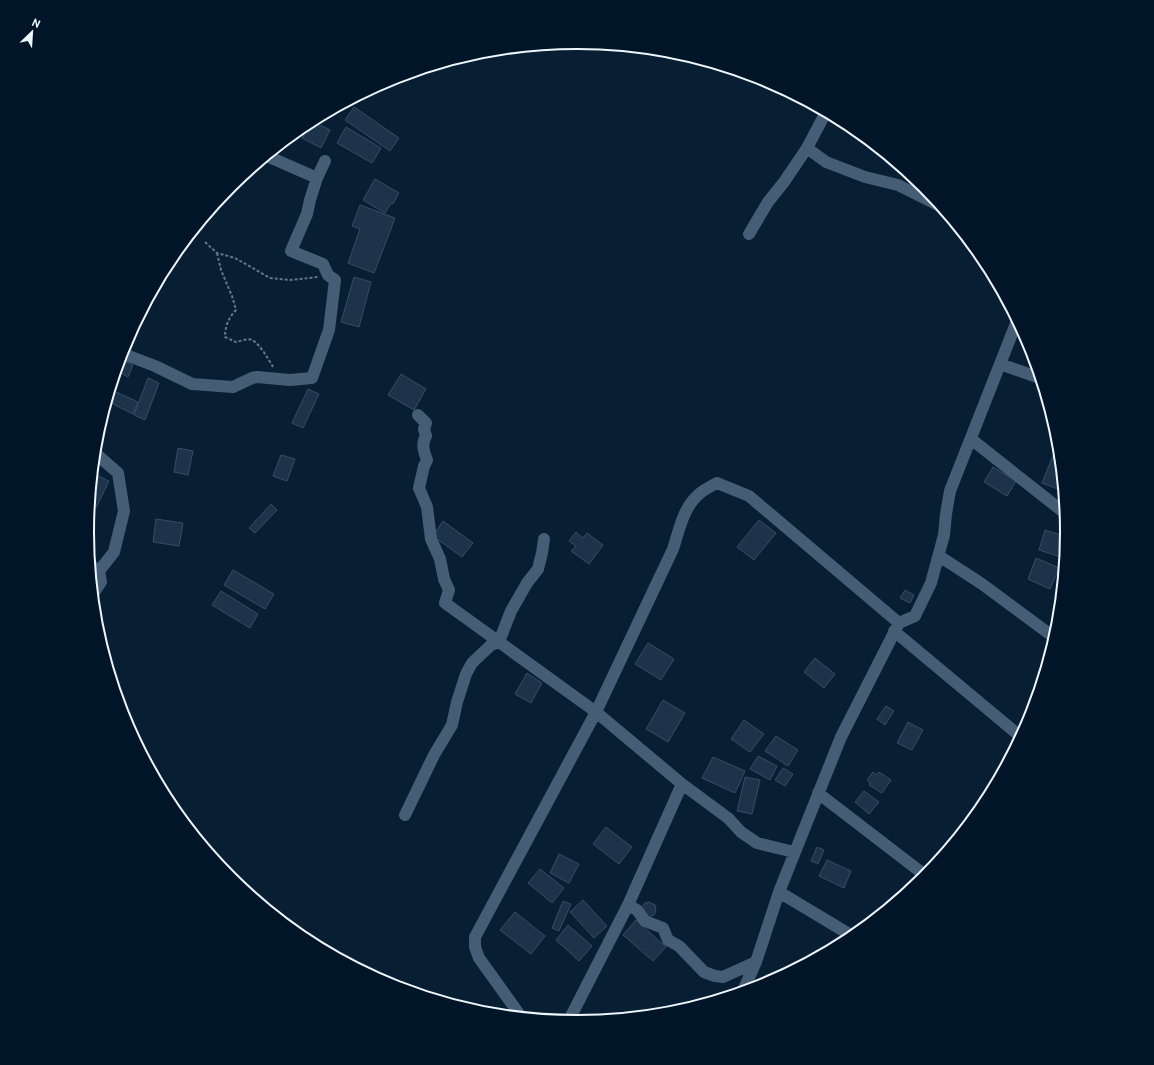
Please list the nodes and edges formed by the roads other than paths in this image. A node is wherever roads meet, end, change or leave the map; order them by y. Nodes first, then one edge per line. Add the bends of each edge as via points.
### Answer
1 (824, 117) edge
2 (807, 148) junction
3 (270, 160) edge
4 (325, 161) dead end
5 (317, 178) junction
6 (927, 200) edge
7 (749, 234) dead end
8 (1015, 327) edge
9 (127, 355) edge
10 (1000, 364) junction
11 (1035, 376) edge
12 (418, 415) dead end
13 (971, 439) junction
14 (100, 457) edge
15 (1059, 509) edge
16 (544, 539) dead end
17 (938, 556) junction
18 (95, 567) edge
19 (96, 571) edge
20 (97, 587) edge
21 (896, 627) junction
22 (1049, 634) edge
23 (499, 642) junction
24 (596, 712) junction
25 (1017, 733) edge
26 (682, 784) junction
27 (818, 793) junction
28 (405, 815) dead end
29 (794, 852) junction
30 (921, 872) edge
31 (779, 892) junction
32 (628, 905) junction
33 (848, 933) edge
34 (756, 962) junction
35 (746, 985) edge
36 (518, 1012) edge
37 (571, 1016) edge

1 - 2 street
2 - 6 street via 826,162 865,177 898,185
2 - 7 street via 768,202
3 - 5 street
4 - 5 street
5 - 9 street via 307,214 291,251 323,264 328,276 335,280 329,330 312,378 290,380 257,377 233,387 192,384
8 - 10 street
10 - 11 street
10 - 13 street
12 - 23 street via 426,423 426,436 423,441 427,460 419,488 427,507 431,539 449,590 445,603
13 - 15 street
13 - 17 street via 950,492 944,535
14 - 18 street via 118,473 124,511 114,552
16 - 23 street via 538,569 511,611
17 - 21 street via 932,583 916,616
17 - 22 street via 982,584
19 - 20 street via 101,582
21 - 24 street via 749,496 717,483 698,494 689,505 673,549
21 - 25 street
21 - 27 street via 841,737
23 - 24 street
23 - 28 street via 491,645 472,663 461,690 452,725 434,755
24 - 26 street
24 - 36 street via 475,937 479,958
26 - 29 street via 757,843
26 - 32 street
27 - 29 street
27 - 30 street
29 - 31 street
31 - 33 street
31 - 34 street
32 - 34 street via 637,910 645,921 663,928 668,940 679,946 704,972 723,976
32 - 37 street
34 - 35 street

